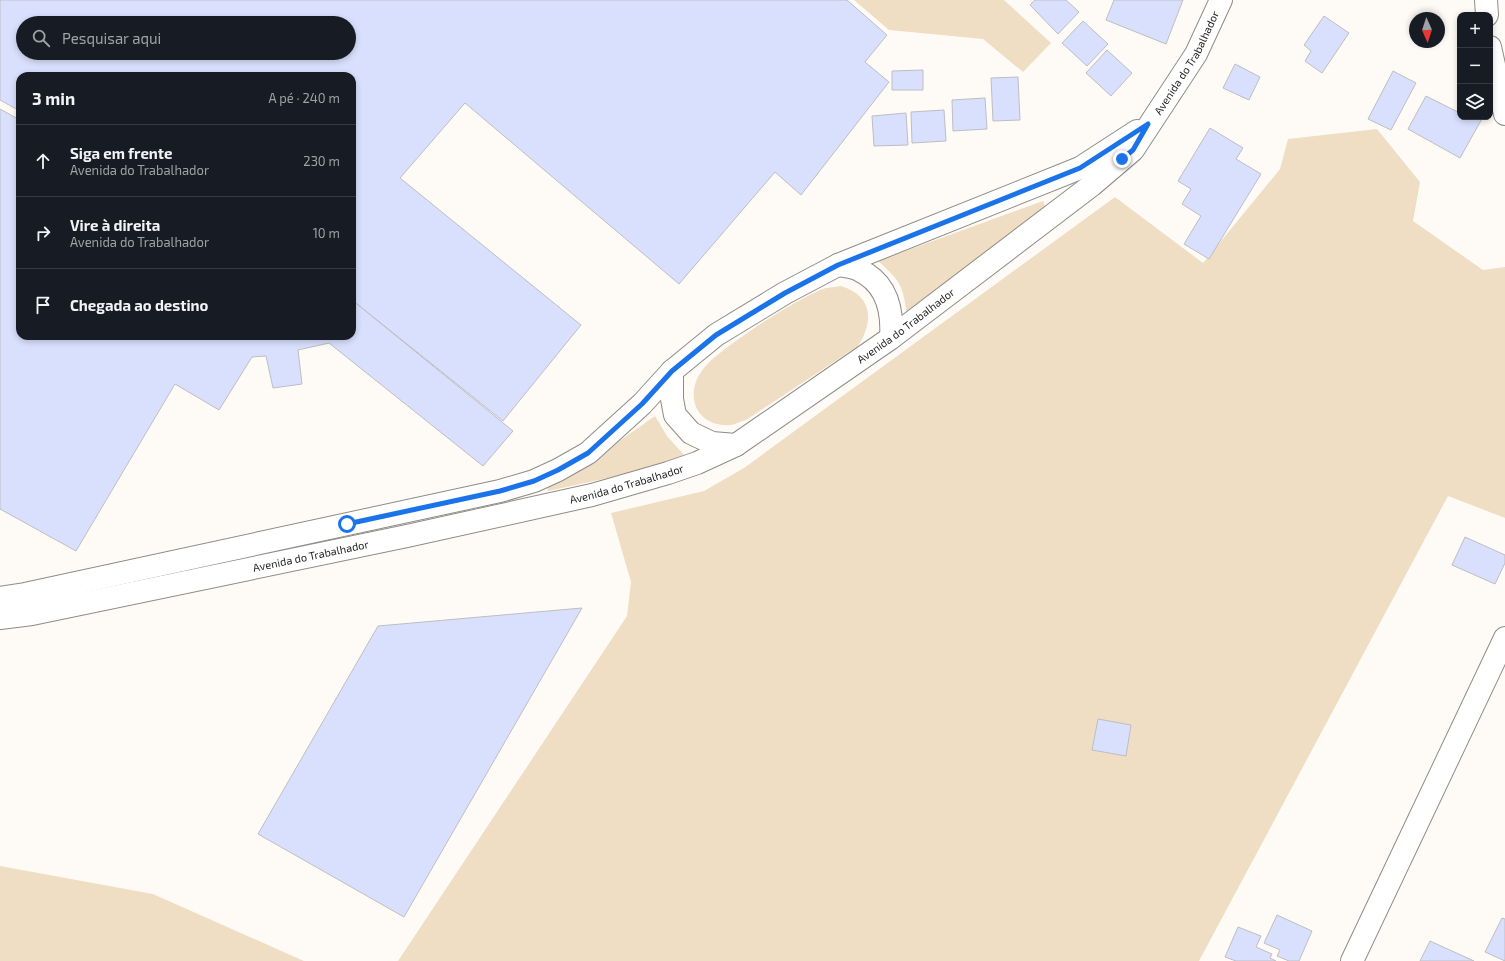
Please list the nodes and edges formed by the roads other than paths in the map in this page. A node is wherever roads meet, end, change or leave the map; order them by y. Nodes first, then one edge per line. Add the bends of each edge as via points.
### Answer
1 (1222, 0) edge
2 (1486, 0) edge
3 (1487, 12) edge
4 (1490, 48) edge
5 (1505, 114) edge
6 (1148, 124) junction
7 (838, 265) junction
8 (891, 338) junction
9 (672, 371) junction
10 (736, 445) junction
11 (0, 598) edge
12 (0, 618) edge
13 (1505, 638) edge
14 (1352, 961) edge

1 - 6 street, Avenida do Trabalhador via 1196,54
2 - 3 street
4 - 5 street
6 - 7 street, Avenida do Trabalhador via 1080,168
6 - 8 street, Avenida do Trabalhador via 1133,150 1092,186
7 - 8 street via 859,269 884,291 890,304
7 - 9 street, Avenida do Trabalhador via 785,293 716,335
8 - 10 street, Avenida do Trabalhador
9 - 10 street via 672,399 676,415 691,433 712,443
9 - 11 street, Avenida do Trabalhador via 642,404 588,453 534,481 500,491
10 - 12 street, Avenida do Trabalhador via 690,466 592,495 32,614
13 - 14 street

